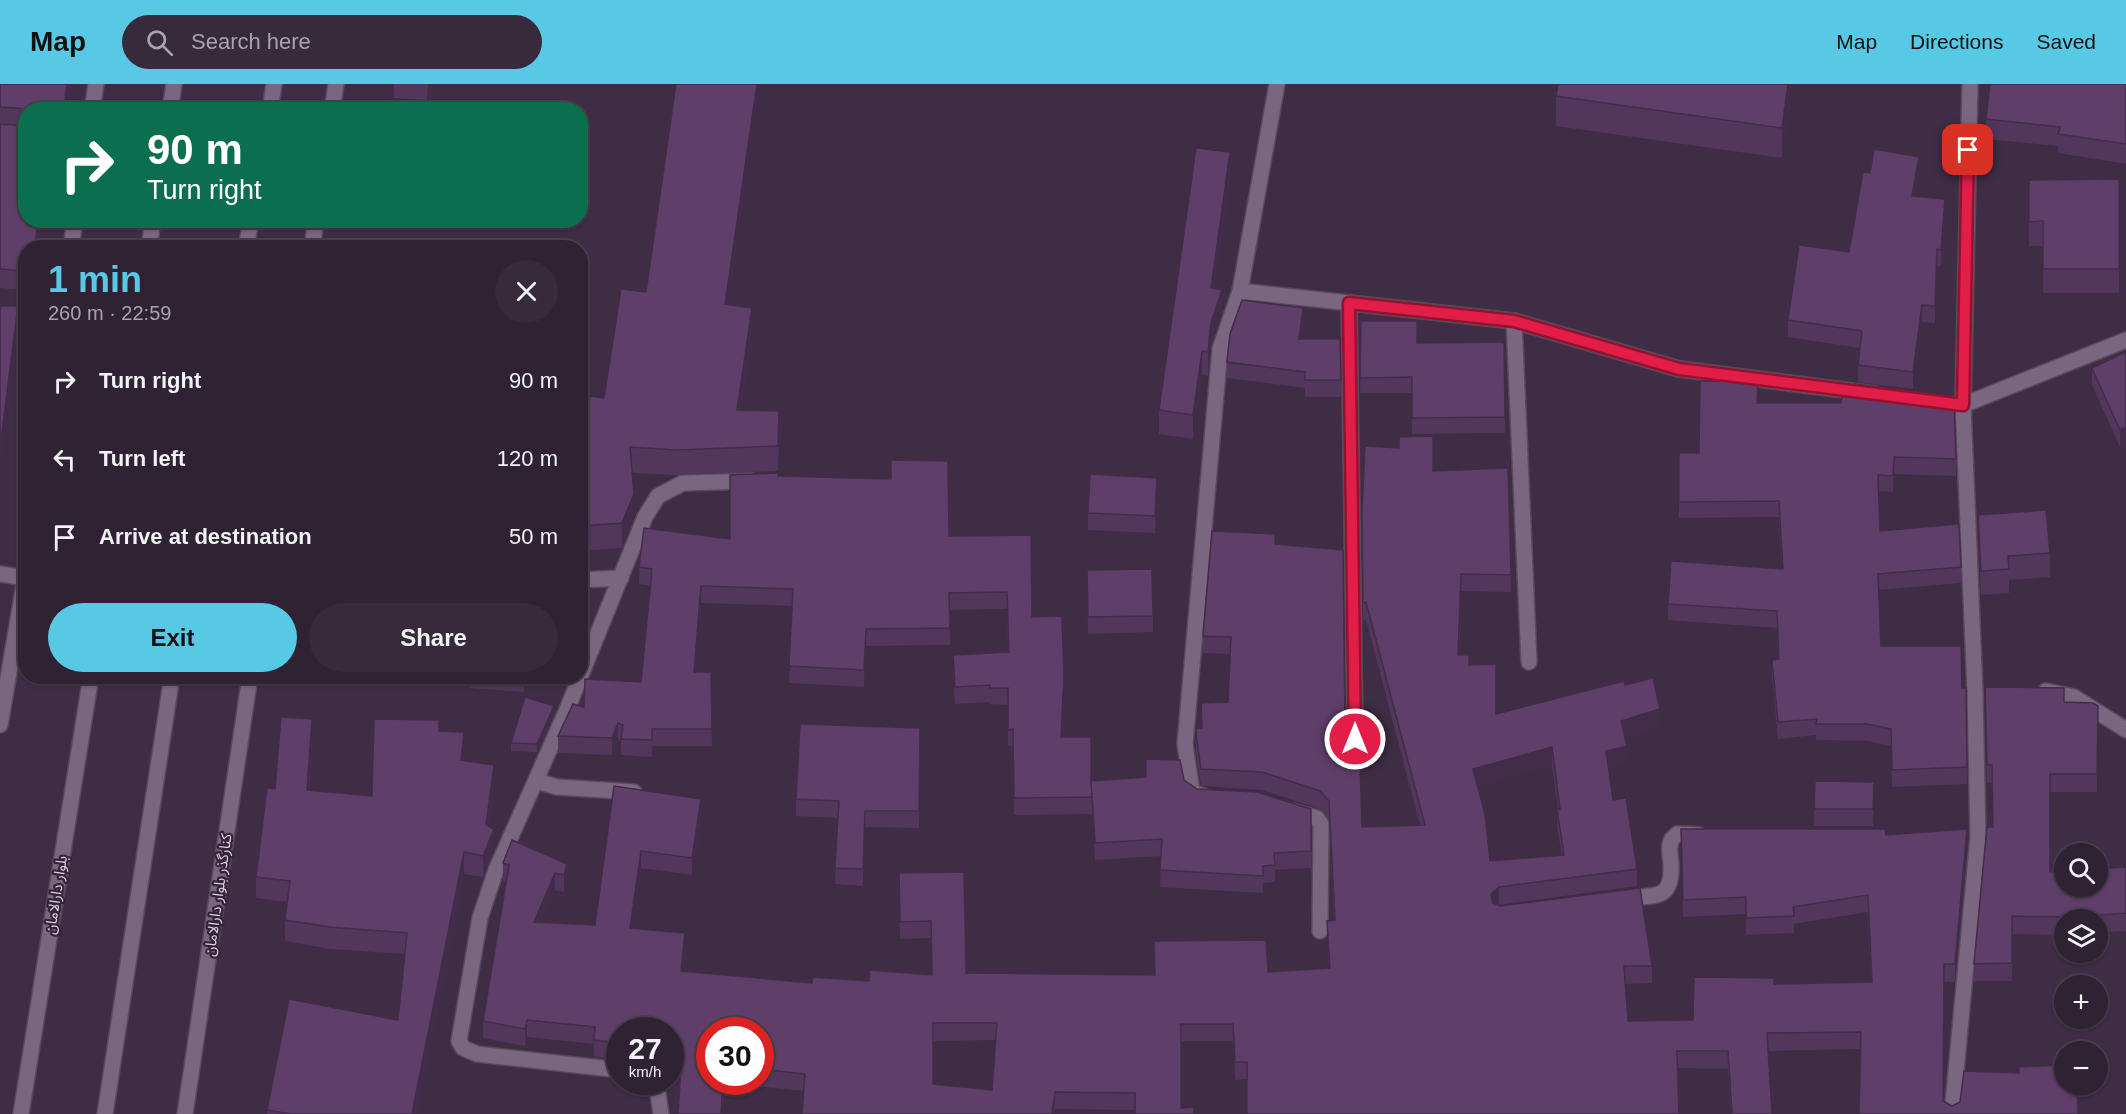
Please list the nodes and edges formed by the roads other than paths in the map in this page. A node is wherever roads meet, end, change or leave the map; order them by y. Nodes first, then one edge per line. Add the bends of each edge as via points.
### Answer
1 (96, 84) edge
2 (174, 84) edge
3 (274, 84) edge
4 (336, 84) edge
5 (1277, 84) edge
6 (1970, 84) edge
7 (93, 102) edge
8 (171, 102) edge
9 (271, 102) edge
10 (333, 102) edge
11 (1240, 291) junction
12 (1349, 303) junction
13 (1514, 321) junction
14 (2126, 340) edge
15 (1892, 396) edge
16 (1939, 402) edge
17 (1963, 405) junction
18 (762, 481) edge
19 (0, 574) edge
20 (18, 577) edge
21 (621, 579) junction
22 (588, 580) edge
23 (18, 619) edge
24 (588, 657) edge
25 (1529, 662) dead end
26 (90, 684) edge
27 (171, 684) edge
28 (249, 684) edge
29 (577, 684) edge
30 (2032, 692) edge
31 (0, 724) edge
32 (2126, 730) edge
33 (1355, 739) edge
34 (536, 781) junction
35 (646, 792) edge
36 (1218, 797) edge
37 (1280, 807) edge
38 (1712, 835) edge
39 (1604, 901) edge
40 (1320, 931) dead end
41 (606, 1068) edge
42 (658, 1095) edge
43 (21, 1114) edge
44 (105, 1114) edge
45 (185, 1114) edge
46 (661, 1114) edge
47 (1952, 1114) edge

1 - 7 street
2 - 8 street
3 - 9 street
4 - 10 street
5 - 11 street
6 - 17 street
11 - 12 street
11 - 36 street via 1220,349 1185,744 1192,792
12 - 13 street
12 - 33 street
13 - 15 street via 1679,369
13 - 25 street
14 - 17 street
16 - 17 street
17 - 47 street via 1981,692
18 - 21 street via 683,483 657,496
19 - 20 street
21 - 22 street
21 - 24 street
23 - 31 street
26 - 43 street, بلوار دارالامان
27 - 44 street
28 - 45 street, کنارگذر بلوار دارالامان
29 - 34 street
30 - 32 street via 2055,691 2074,697
34 - 35 street via 557,787
34 - 41 street via 496,870 480,918 459,1041 463,1048 477,1054
37 - 40 street via 1317,818 1321,824
38 - 39 street via 1677,834 1672,839 1671,881 1662,893
42 - 46 street

